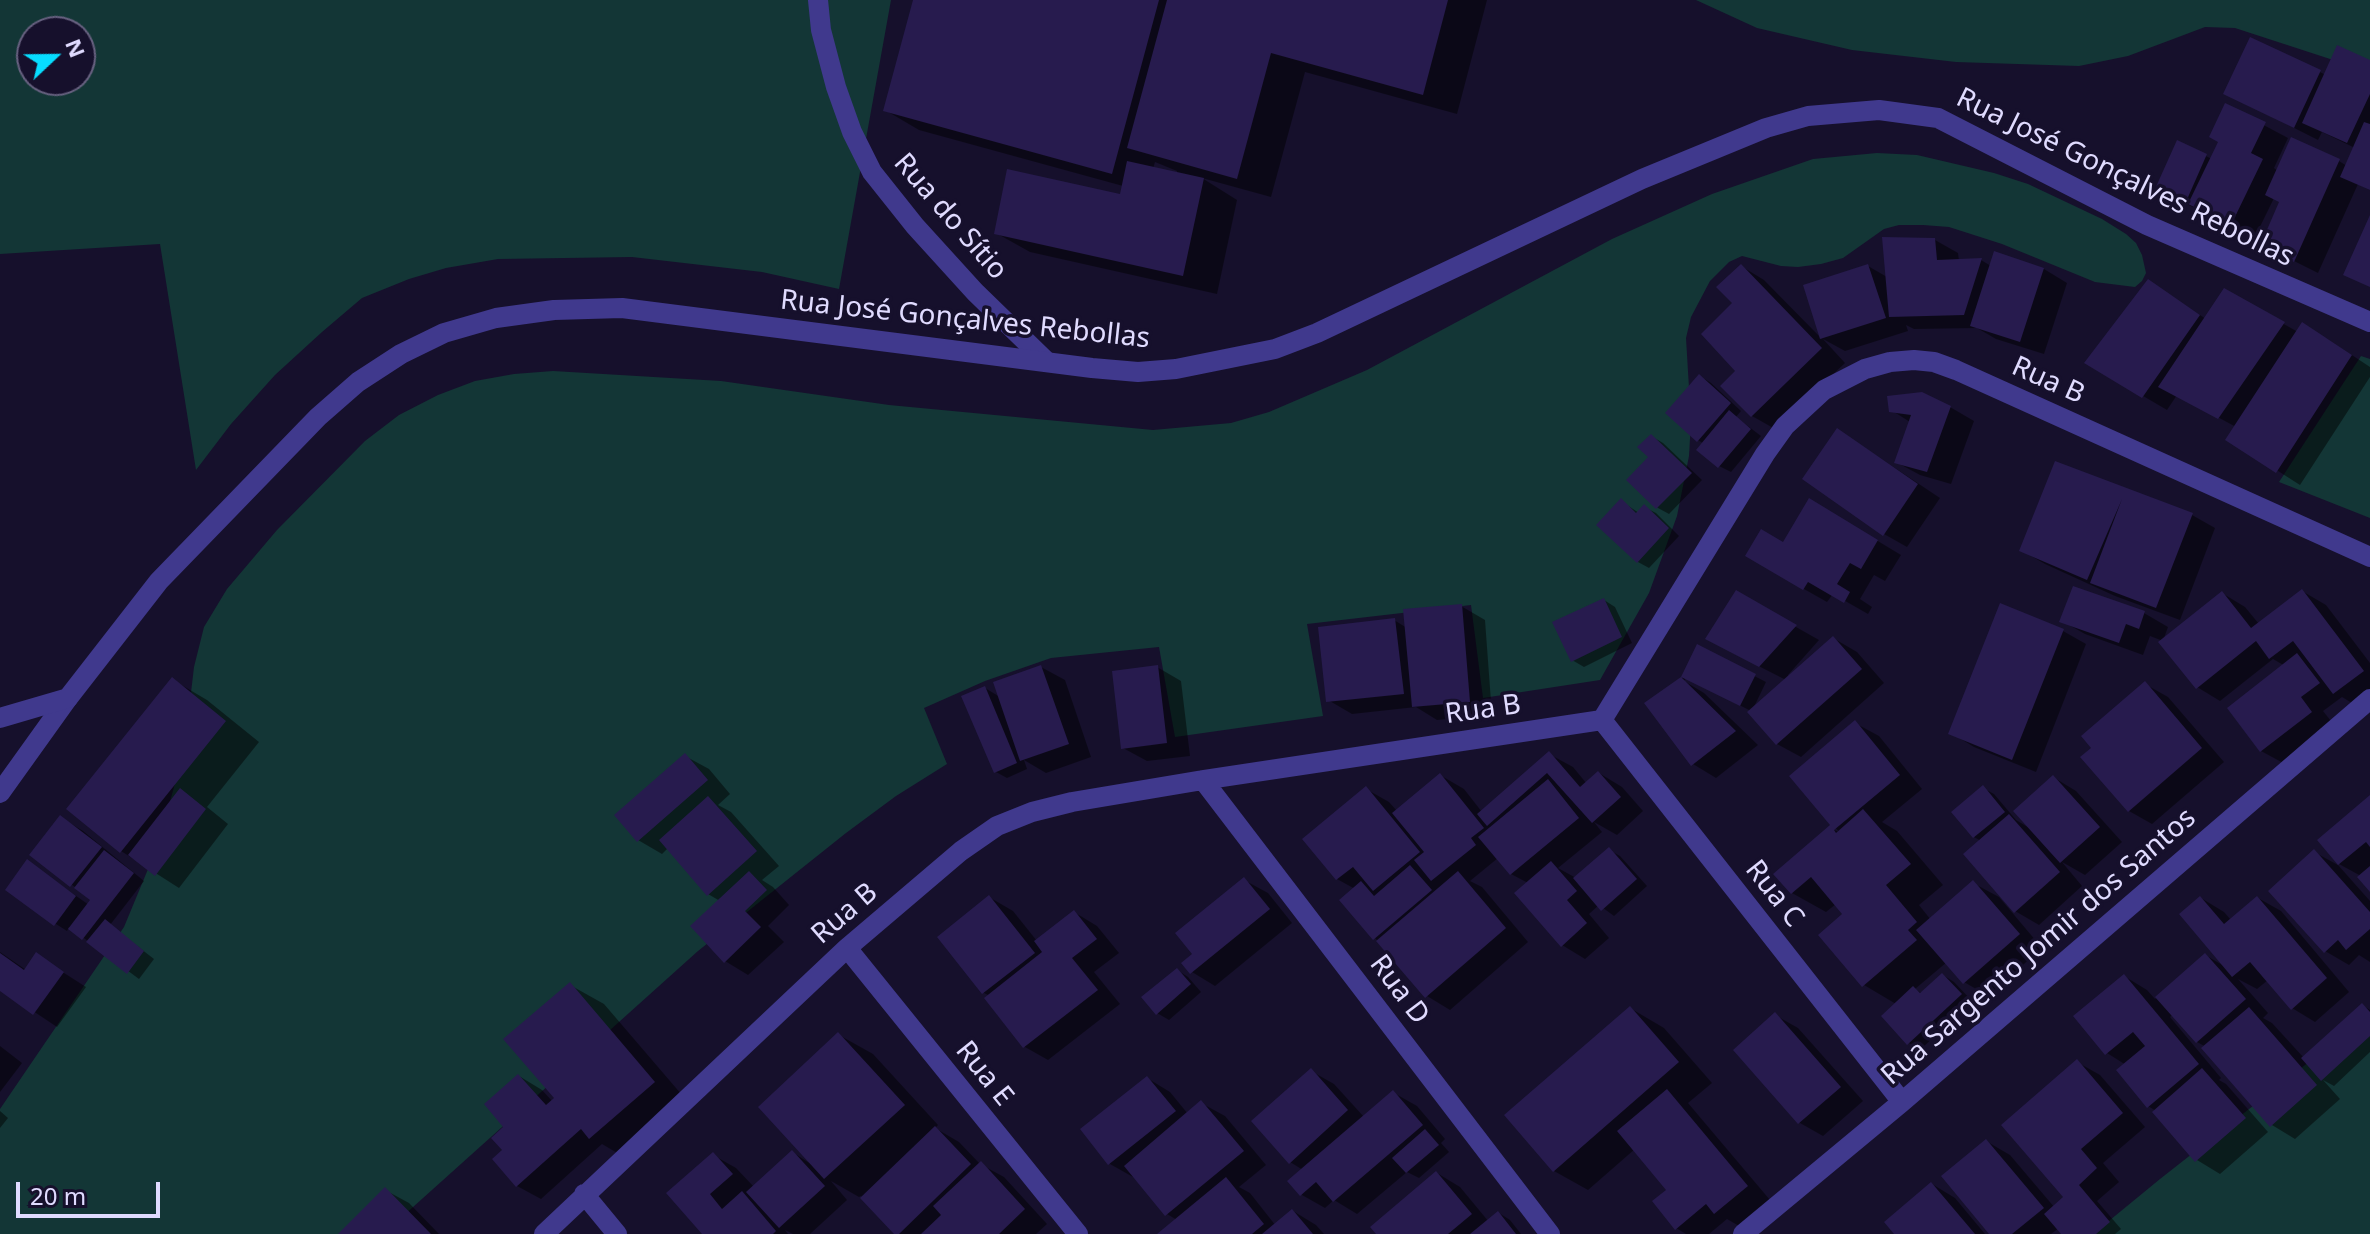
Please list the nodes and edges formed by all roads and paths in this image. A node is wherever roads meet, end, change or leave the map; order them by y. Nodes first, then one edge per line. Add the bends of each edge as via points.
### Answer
1 (818, 0) edge
2 (2370, 322) edge
3 (1046, 361) junction
4 (2370, 557) edge
5 (68, 698) junction
6 (2370, 699) edge
7 (0, 718) edge
8 (1602, 720) junction
9 (1203, 780) junction
10 (0, 793) edge
11 (847, 948) junction
12 (1902, 1102) junction
13 (584, 1194) junction
14 (544, 1234) edge
15 (617, 1234) edge
16 (1078, 1234) edge
17 (1550, 1234) edge
18 (1743, 1234) edge

1 - 3 street, Rua do Sítio via 836,87 872,172 975,292
2 - 3 street, Rua José Gonçalves Rebollas via 2147,225 1938,118 1879,110 1808,116 1723,145 1353,318 1275,349 1138,372
3 - 5 street, Rua José Gonçalves Rebollas via 622,308 496,318 444,333 358,382 318,417 159,581
4 - 8 street, Rua B via 1956,370 1934,362 1890,362 1824,390 1785,426
5 - 7 street
5 - 10 street, Rua José Gonçalves Rebollas
6 - 12 street, Rua Sargento Jomir dos Santos
8 - 9 street, Rua B
8 - 12 street, Rua C
9 - 11 street, Rua B via 1072,802 997,826
9 - 17 street, Rua D
11 - 13 street, Rua B
11 - 16 street, Rua E
12 - 18 street, Rua Sargento Jomir dos Santos
13 - 14 street, Rua B
13 - 15 street

